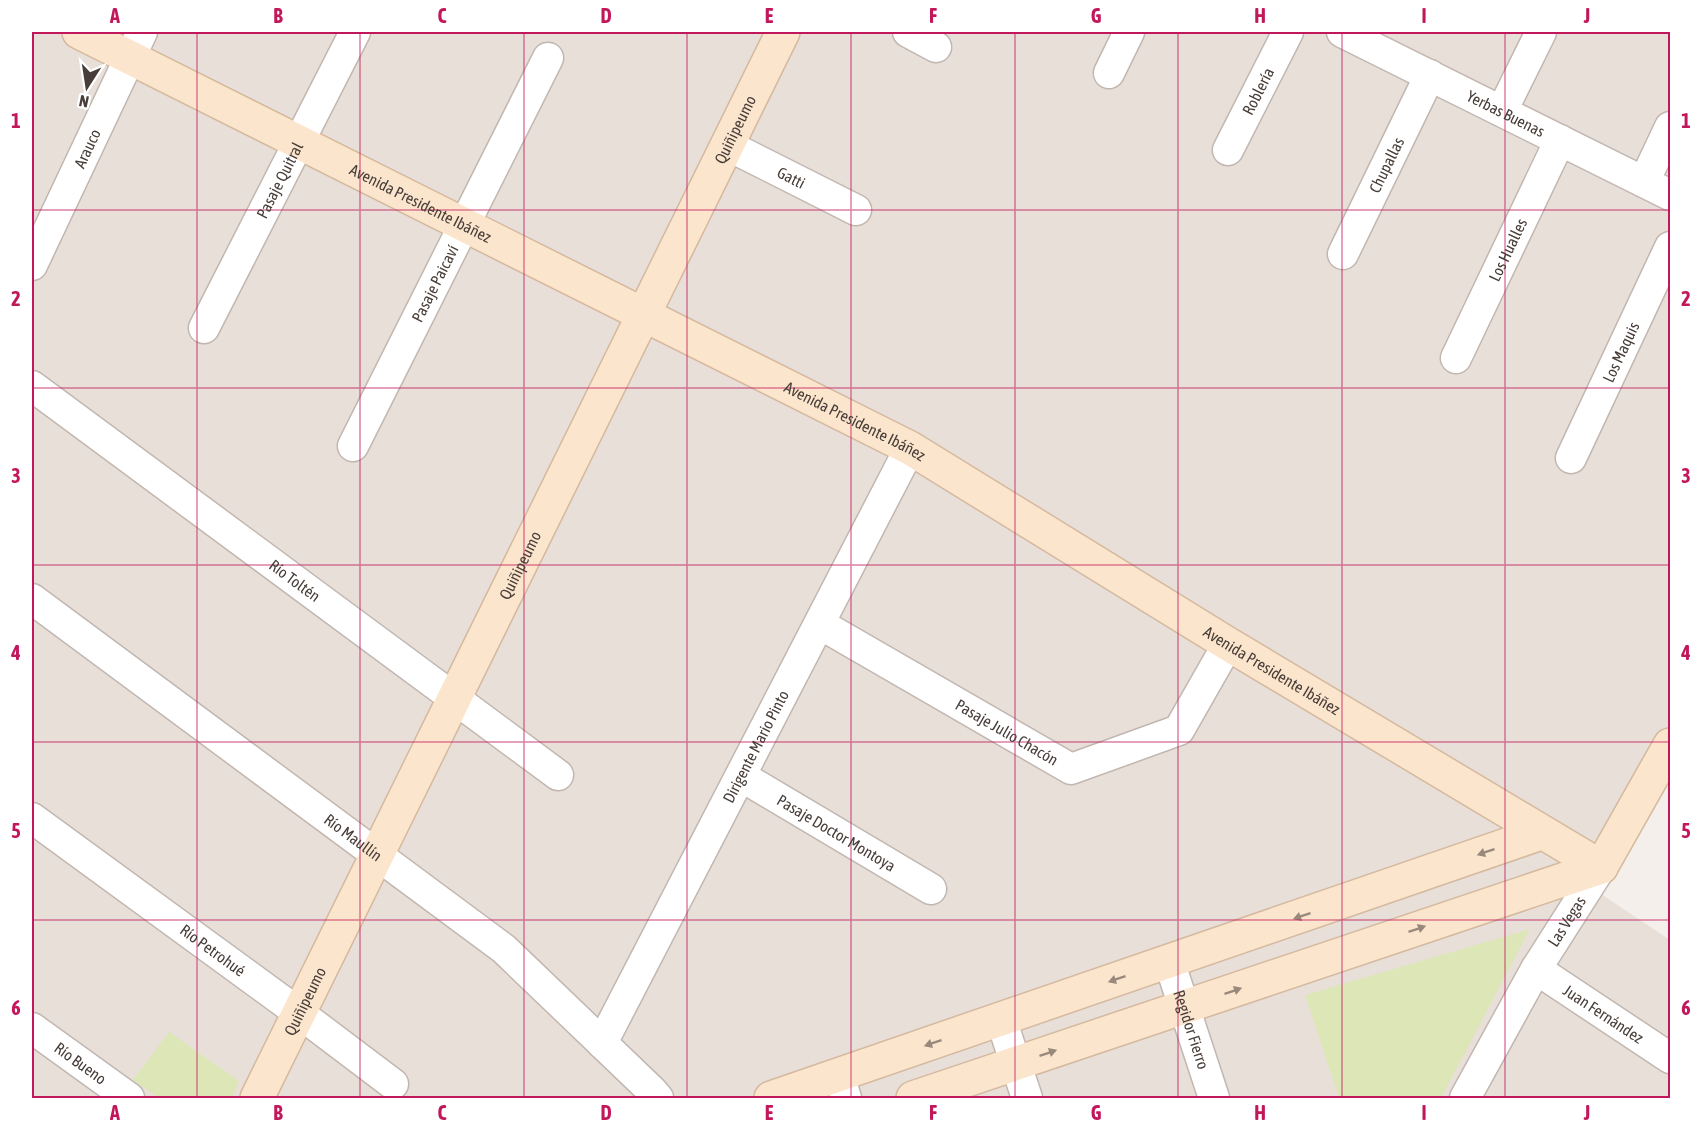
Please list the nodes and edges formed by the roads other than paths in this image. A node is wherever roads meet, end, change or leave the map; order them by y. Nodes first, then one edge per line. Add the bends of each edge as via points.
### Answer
1 (79, 32) edge
2 (355, 32) edge
3 (783, 32) edge
4 (908, 32) edge
5 (1129, 32) edge
6 (1288, 32) edge
7 (1342, 32) edge
8 (1541, 32) edge
9 (1372, 38) edge
10 (136, 44) edge
11 (936, 46) dead end
12 (548, 58) dead end
13 (1109, 73) dead end
14 (1430, 75) junction
15 (1502, 111) junction
16 (1671, 127) edge
17 (1560, 140) junction
18 (300, 142) junction
19 (727, 145) junction
20 (1228, 150) dead end
21 (1644, 182) junction
22 (1671, 195) edge
23 (856, 210) dead end
24 (464, 223) junction
25 (1671, 247) edge
26 (1343, 254) dead end
27 (32, 265) edge
28 (643, 313) junction
29 (204, 328) dead end
30 (1456, 358) dead end
31 (32, 386) edge
32 (353, 446) dead end
33 (910, 448) junction
34 (1571, 458) dead end
35 (32, 599) edge
36 (820, 624) junction
37 (1228, 644) junction
38 (454, 698) junction
39 (1671, 745) edge
40 (558, 775) dead end
41 (741, 776) junction
42 (32, 818) edge
43 (1542, 833) junction
44 (377, 853) junction
45 (1601, 867) junction
46 (932, 889) dead end
47 (1169, 962) junction
48 (1536, 969) junction
49 (1184, 1007) junction
50 (299, 1013) junction
51 (1001, 1019) junction
52 (32, 1028) edge
53 (602, 1043) junction
54 (1671, 1058) edge
55 (1016, 1064) junction
56 (393, 1084) dead end
57 (842, 1087) edge
58 (129, 1098) edge
59 (257, 1098) edge
60 (658, 1098) edge
61 (771, 1098) edge
62 (913, 1098) edge
63 (1027, 1098) edge
64 (1214, 1098) edge
65 (1465, 1098) edge

1 - 10 street, Avenida Presidente Ibáñez
2 - 18 street, Pasaje Quitral
3 - 19 street, Quiñipeumo
4 - 11 street
5 - 13 street
6 - 20 street, Roblería
7 - 9 street, Yerbas Buenas
8 - 15 street
9 - 14 street, Yerbas Buenas
10 - 18 street, Avenida Presidente Ibáñez
10 - 27 street, Arauco
12 - 24 street, Pasaje Paicaví
14 - 15 street, Yerbas Buenas
14 - 26 street, Chupallas
15 - 17 street, Yerbas Buenas
16 - 21 street
17 - 21 street, Yerbas Buenas
17 - 30 street, Los Hualles
18 - 24 street, Avenida Presidente Ibáñez
18 - 29 street, Pasaje Quitral
19 - 23 street, Gatti
19 - 28 street, Quiñipeumo
21 - 22 street, Yerbas Buenas
24 - 28 street, Avenida Presidente Ibáñez
24 - 32 street, Pasaje Paicaví
25 - 34 street, Los Maquis
28 - 33 street, Avenida Presidente Ibáñez
28 - 38 street, Quiñipeumo
31 - 38 street, Río Toltén
33 - 36 street, Dirigente Mario Pinto
33 - 37 street, Avenida Presidente Ibáñez
35 - 44 street, Río Maullín
36 - 37 street, Pasaje Julio Chacón via 1071,769 1179,730
36 - 41 street, Dirigente Mario Pinto
37 - 43 street, Avenida Presidente Ibáñez
38 - 40 street, Río Toltén
38 - 44 street, Quiñipeumo
39 - 45 street, Las Vegas
41 - 46 street, Pasaje Doctor Montoya
41 - 53 street, Dirigente Mario Pinto
42 - 50 street, Río Petrohué
43 - 45 street, Avenida Presidente Ibáñez
43 -> 47 street
44 - 50 street, Quiñipeumo
44 - 53 street, Río Maullín via 504,949
45 - 48 street, Las Vegas
49 -> 45 street
47 - 49 street, Regidor Fierro
47 -> 51 street
48 - 54 street, Juan Fernández
48 - 65 street, Las Vegas
55 -> 49 street
49 - 64 street, Regidor Fierro
50 - 56 street, Río Petrohué
50 - 59 street, Quiñipeumo
51 - 55 street
51 -> 57 street
52 - 58 street, Río Bueno
53 - 60 street, Río Maullín
55 - 62 street
55 - 63 street
57 - 61 street

